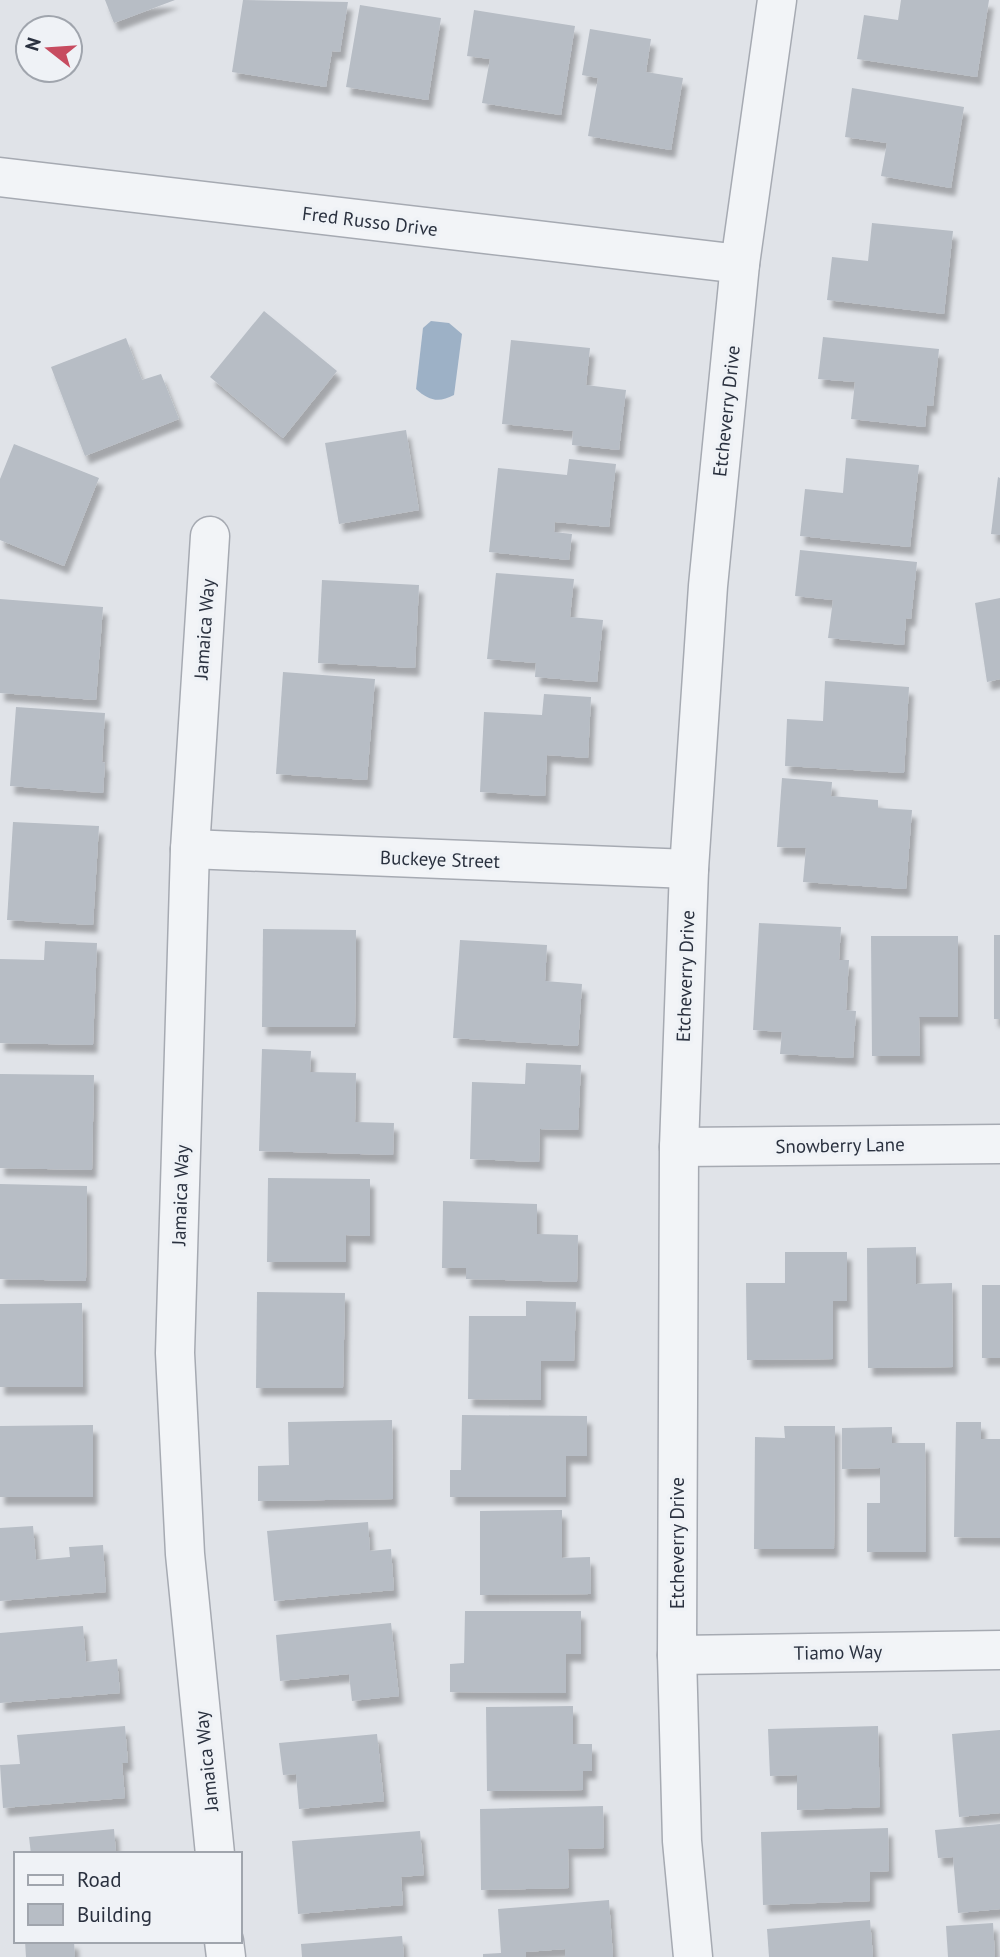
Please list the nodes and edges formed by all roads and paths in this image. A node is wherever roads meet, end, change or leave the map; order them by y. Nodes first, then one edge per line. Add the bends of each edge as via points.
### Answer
1 (777, 0) edge
2 (0, 177) edge
3 (740, 264) junction
4 (210, 536) dead end
5 (190, 849) junction
6 (689, 869) junction
7 (1000, 1144) edge
8 (679, 1147) junction
9 (1000, 1650) edge
10 (677, 1655) junction
11 (215, 1852) edge
12 (693, 1957) edge

1 - 3 street, Etcheverry Drive
2 - 3 street, Fred Russo Drive
3 - 6 street, Etcheverry Drive via 708,586
4 - 5 street, Jamaica Way
5 - 6 street, Buckeye Street
5 - 11 street, Jamaica Way via 175,1353 185,1554
6 - 8 street, Etcheverry Drive
7 - 8 street, Snowberry Lane
8 - 10 street, Etcheverry Drive
9 - 10 street, Tiamo Way
10 - 12 street, Etcheverry Drive via 682,1841

